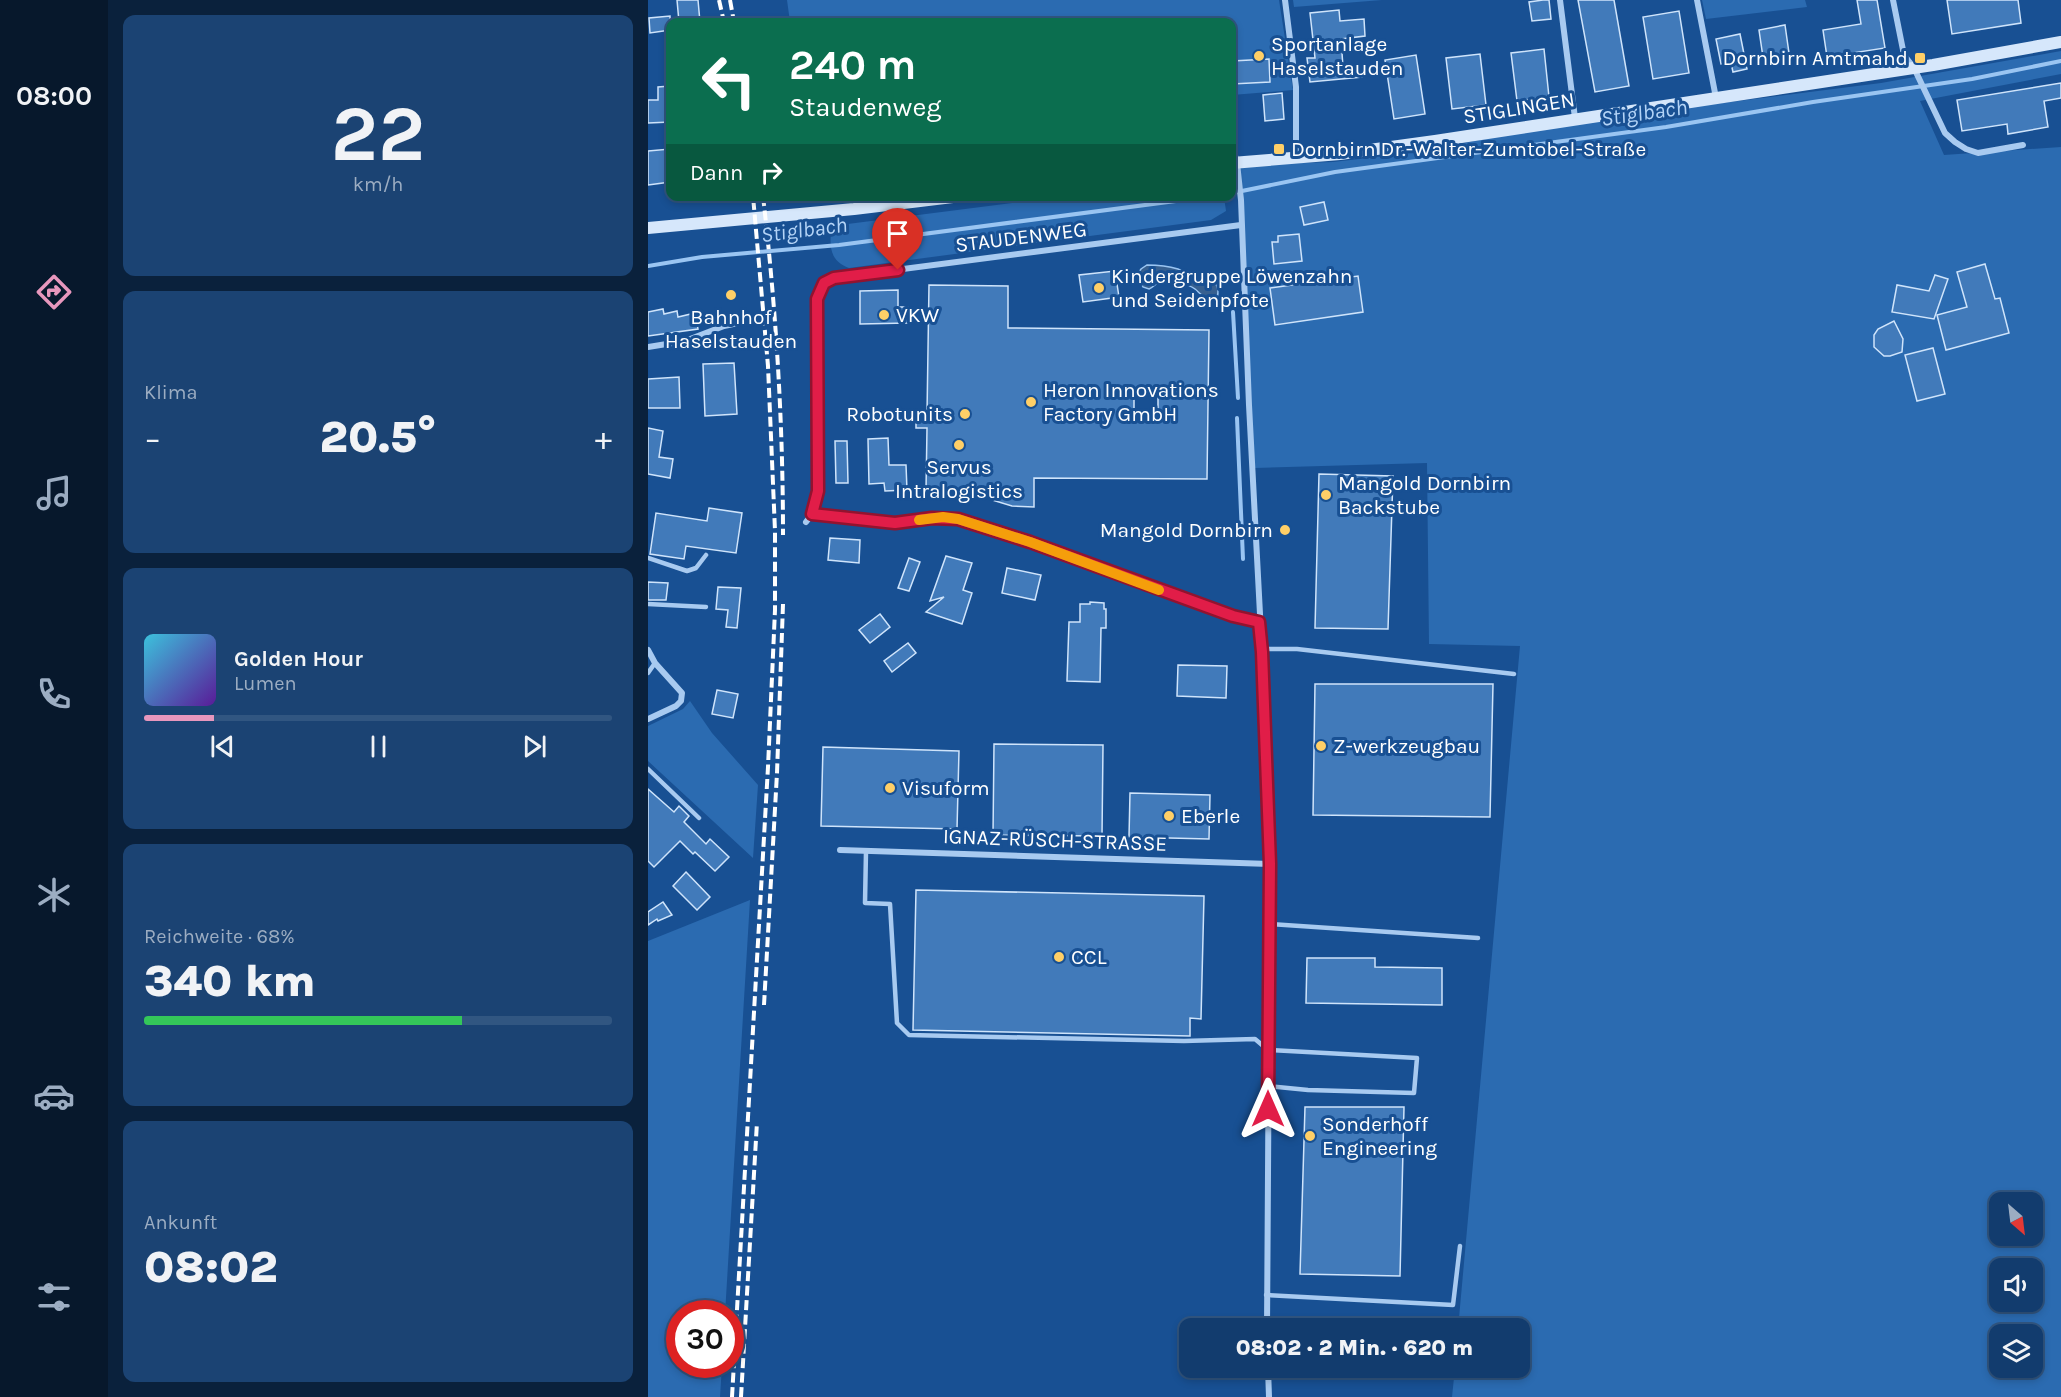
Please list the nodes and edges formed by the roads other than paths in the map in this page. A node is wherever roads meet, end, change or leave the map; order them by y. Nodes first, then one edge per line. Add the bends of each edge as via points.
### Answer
1 (1285, 0) edge
2 (1560, 0) edge
3 (1697, 0) edge
4 (1893, 0) edge
5 (2061, 42) edge
6 (1916, 72) junction
7 (1716, 98) junction
8 (1575, 118) junction
9 (2023, 145) dead end
10 (1296, 158) junction
11 (1236, 163) edge
12 (1236, 170) edge
13 (919, 201) edge
14 (1241, 225) junction
15 (648, 228) edge
16 (747, 321) dead end
17 (648, 347) edge
18 (812, 514) junction
19 (806, 522) dead end
20 (706, 555) dead end
21 (648, 558) edge
22 (648, 604) edge
23 (706, 607) dead end
24 (1259, 622) junction
25 (648, 650) edge
26 (1262, 652) junction
27 (655, 663) junction
28 (648, 673) edge
29 (1514, 674) dead end
30 (648, 719) edge
31 (648, 769) edge
32 (699, 818) dead end
33 (840, 850) dead end
34 (866, 850) junction
35 (1270, 864) junction
36 (1270, 924) junction
37 (1478, 938) dead end
38 (1268, 1050) junction
39 (1268, 1086) junction
40 (1460, 1246) dead end
41 (1266, 1295) junction
42 (1267, 1318) edge
43 (1268, 1378) edge
44 (1269, 1397) edge

1 - 10 street via 1296,87
2 - 8 street
3 - 7 street
4 - 6 street via 1902,26 1904,55
5 - 6 main road, STIGLINGEN
6 - 7 main road, STIGLINGEN
6 - 9 street via 1945,133 1966,149 1978,153
7 - 8 main road, STIGLINGEN
8 - 10 main road, STIGLINGEN
10 - 11 main road, STIGLINGEN
12 - 14 street
13 - 15 main road
14 - 18 street, STAUDENWEG via 834,278 824,283 817,299 818,491
14 - 24 street
16 - 17 street via 734,320 693,339
18 - 19 street, STAUDENWEG
18 - 24 street via 895,523 958,519
20 - 21 lane via 696,568 687,570
22 - 23 lane
24 - 26 street
25 - 27 street
26 - 29 lane via 1297,649
26 - 35 street
27 - 28 lane
27 - 30 street via 682,693 676,706
31 - 32 lane
33 - 34 street, IGNAZ-RÜSCH-STRASSE
34 - 35 street, IGNAZ-RÜSCH-STRASSE
34 - 38 lane via 865,903 890,904 897,1023 909,1035 1255,1039
35 - 36 street
36 - 37 lane
36 - 38 street
38 - 39 street
38 - 39 lane via 1417,1058 1414,1093
39 - 41 street
40 - 41 lane via 1453,1305
41 - 42 street
43 - 44 street

